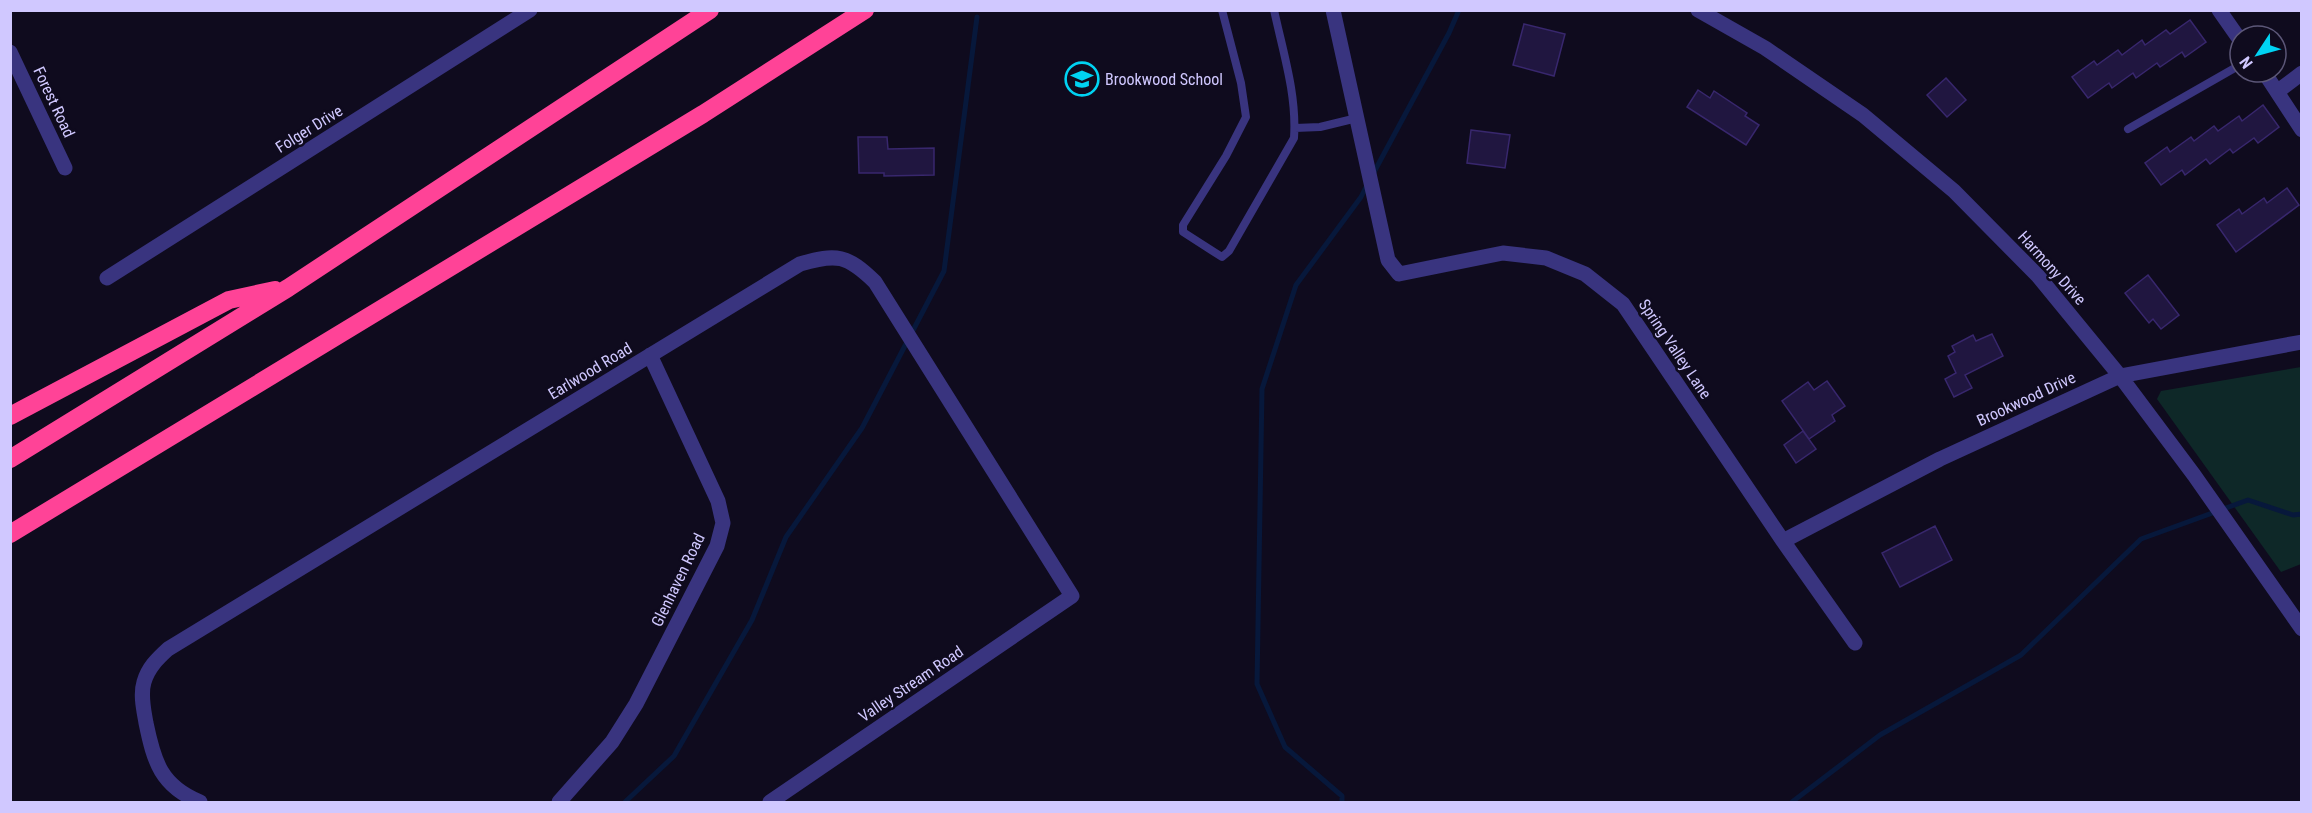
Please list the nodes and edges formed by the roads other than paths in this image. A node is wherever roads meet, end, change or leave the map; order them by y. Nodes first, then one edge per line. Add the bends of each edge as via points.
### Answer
1 (530, 10) edge
2 (710, 10) edge
3 (865, 10) edge
4 (1222, 10) edge
5 (1333, 10) edge
6 (1698, 10) edge
7 (2218, 10) edge
8 (1275, 11) edge
9 (2229, 24) edge
10 (10, 52) edge
11 (2228, 72) edge
12 (2301, 73) edge
13 (2273, 84) edge
14 (2278, 91) junction
15 (1357, 118) junction
16 (1295, 128) junction
17 (2128, 129) dead end
18 (2301, 130) edge
19 (65, 168) dead end
20 (107, 278) dead end
21 (288, 288) junction
22 (2301, 342) edge
23 (650, 355) junction
24 (2120, 376) junction
25 (10, 416) edge
26 (10, 459) edge
27 (10, 534) edge
28 (1783, 541) junction
29 (1072, 596) joint
30 (2301, 628) edge
31 (1855, 643) dead end
32 (200, 802) edge
33 (560, 802) edge
34 (770, 802) edge

1 - 20 street, Folger Drive
2 - 21 highway
3 - 27 highway via 693,120
4 - 16 lane via 1246,117 1183,231 1222,257 1229,251 1294,138
5 - 15 street, Spring Valley Lane
6 - 24 street, Harmony Drive via 1765,48 1863,115 1954,191 2038,276
7 - 9 street
8 - 16 lane
10 - 19 street, Forest Road
11 - 17 lane
12 - 14 street
13 - 14 street
14 - 18 street
15 - 16 lane
15 - 28 street, Spring Valley Lane via 1388,260 1399,274 1503,253 1546,258 1585,274 1623,304
21 - 25 highway via 229,300
21 - 26 highway
22 - 24 street, Brookwood Drive
23 - 29 street, Earlwood Road via 800,264 827,256 855,262 875,282
23 - 32 street, Earlwood Road via 168,649 152,664 143,684 143,706 156,765 170,783
23 - 33 street, Glenhaven Road via 718,501 723,523 717,546 636,704 612,742
24 - 28 street, Brookwood Drive via 1940,459
24 - 30 street, Harmony Drive
28 - 31 street
29 - 34 street, Valley Stream Road

